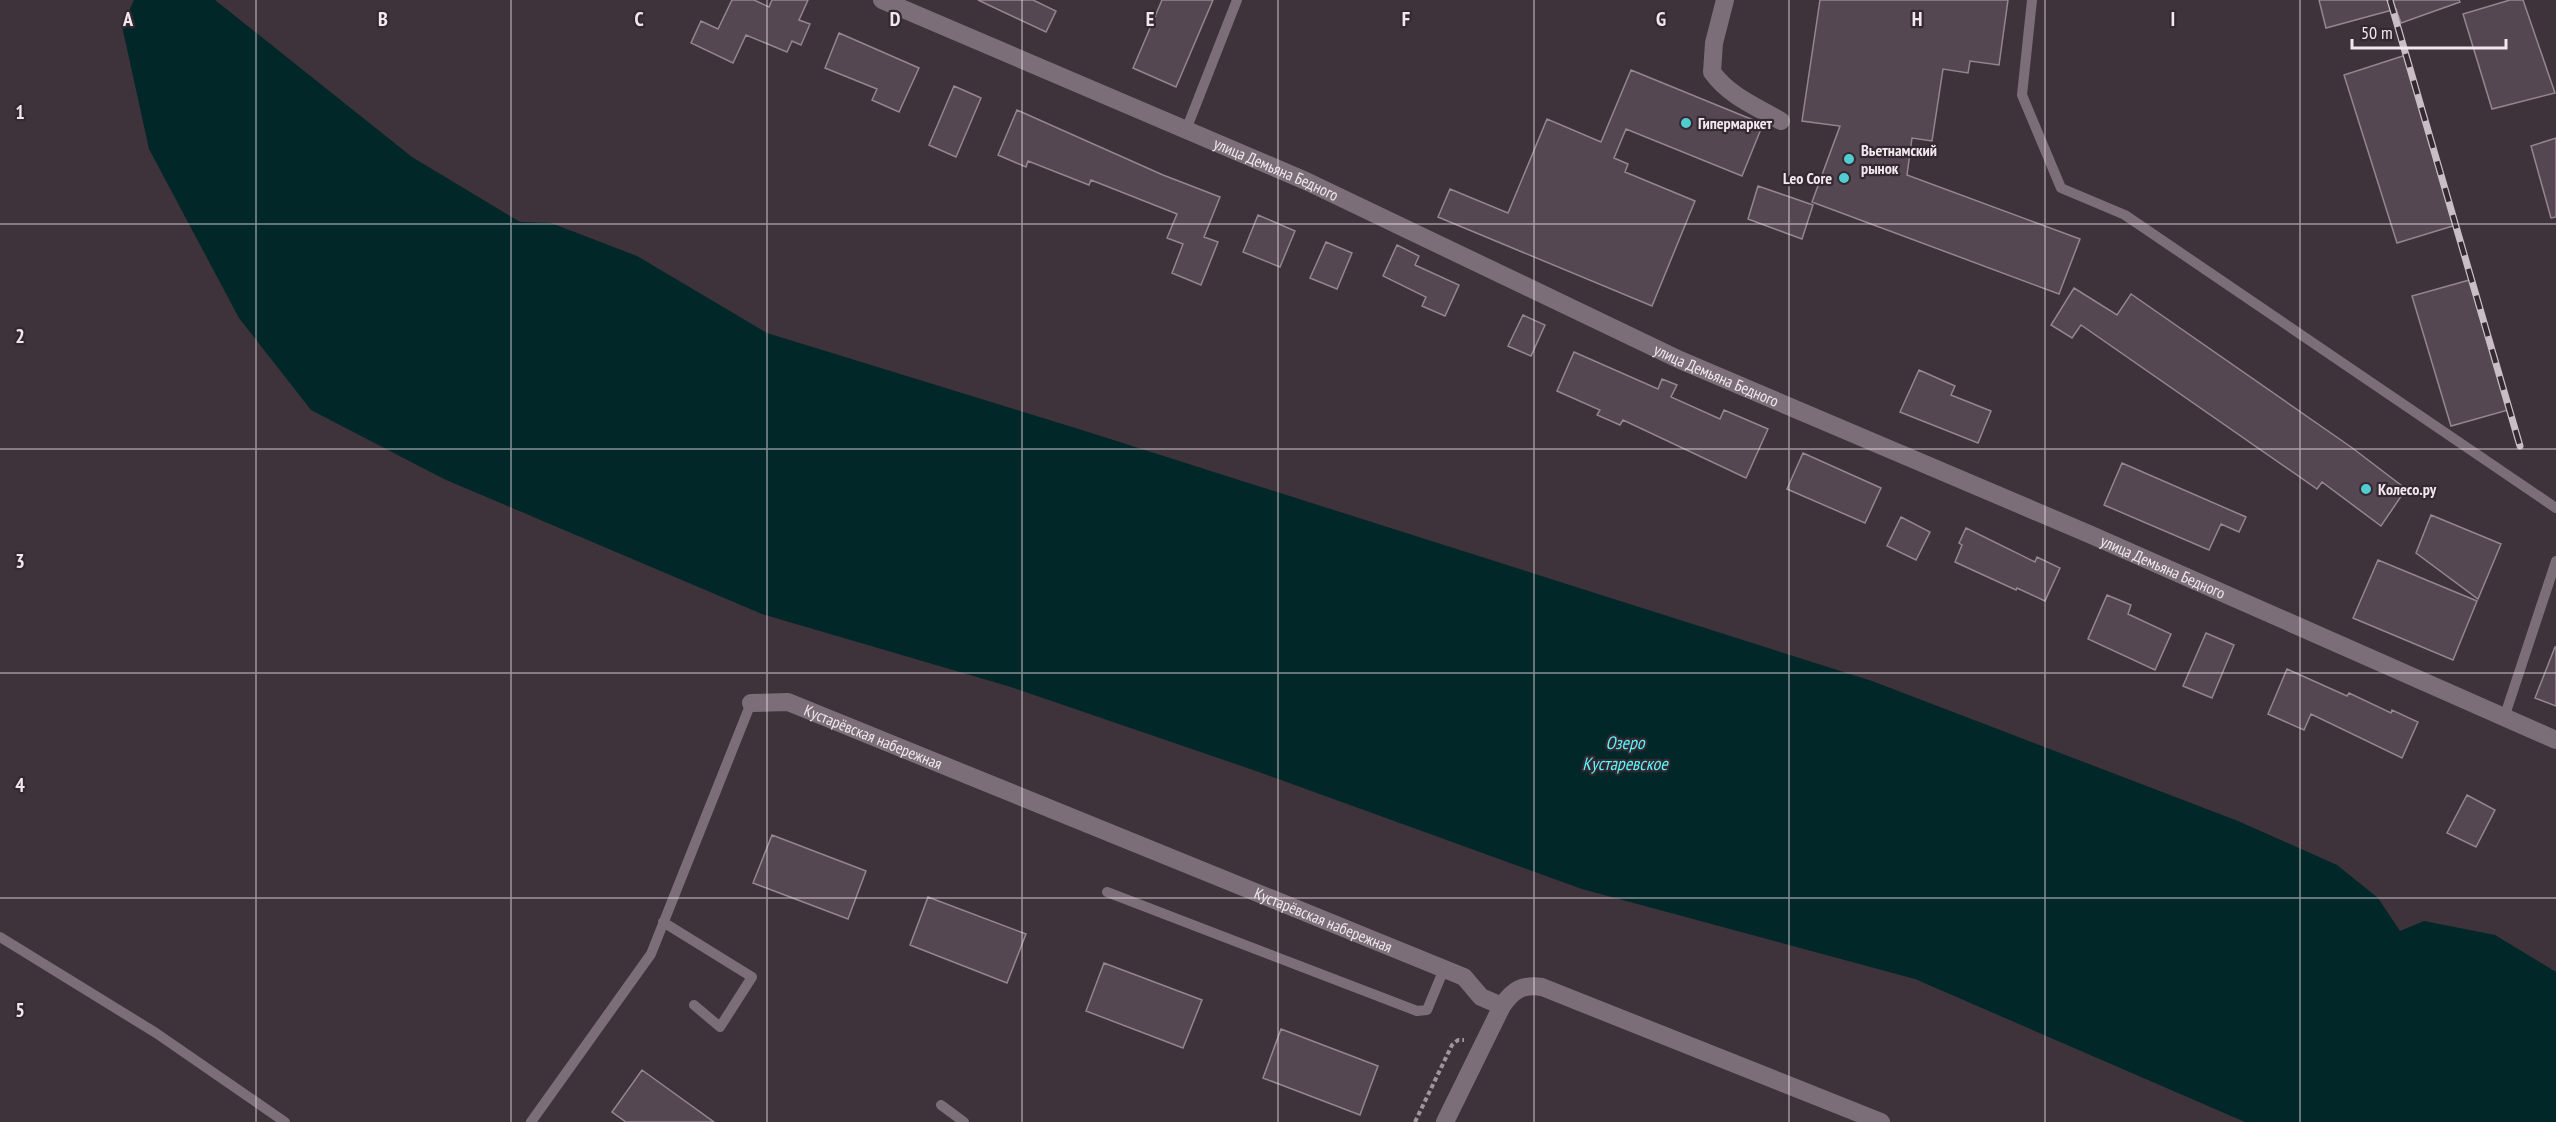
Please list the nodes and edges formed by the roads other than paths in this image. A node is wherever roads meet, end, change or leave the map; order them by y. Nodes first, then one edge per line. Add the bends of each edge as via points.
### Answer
1 (882, 0) edge
2 (1237, 0) edge
3 (1725, 0) edge
4 (2032, 0) edge
5 (1781, 121) dead end
6 (1186, 130) junction
7 (2556, 508) edge
8 (2556, 561) edge
9 (751, 703) joint
10 (2504, 718) junction
11 (2556, 740) edge
12 (1107, 892) dead end
13 (663, 922) junction
14 (0, 937) edge
15 (1444, 969) junction
16 (694, 1005) dead end
17 (1502, 1006) junction
18 (941, 1105) dead end
19 (285, 1122) edge
20 (531, 1122) edge
21 (964, 1122) edge
22 (1445, 1122) edge
23 (1881, 1122) edge

1 - 6 street, улица Демьяна Бедного
2 - 6 lane
3 - 5 street via 1714,43 1712,72 1720,84 1738,97
4 - 7 lane via 2022,95 2061,188 2125,215
6 - 10 street, улица Демьяна Бедного via 1306,181 1680,360 2089,534
8 - 10 lane
9 - 13 lane
9 - 15 street, Кустарёвская набережная via 788,702
10 - 11 street, улица Демьяна Бедного
12 - 15 lane via 1417,1011 1427,1010
13 - 16 lane via 752,977 720,1027
13 - 20 lane via 651,954
14 - 19 lane via 156,1033
15 - 17 street, Кустарёвская набережная via 1464,977 1481,998
17 - 22 street
17 - 23 street via 1520,987 1542,987
18 - 21 lane

